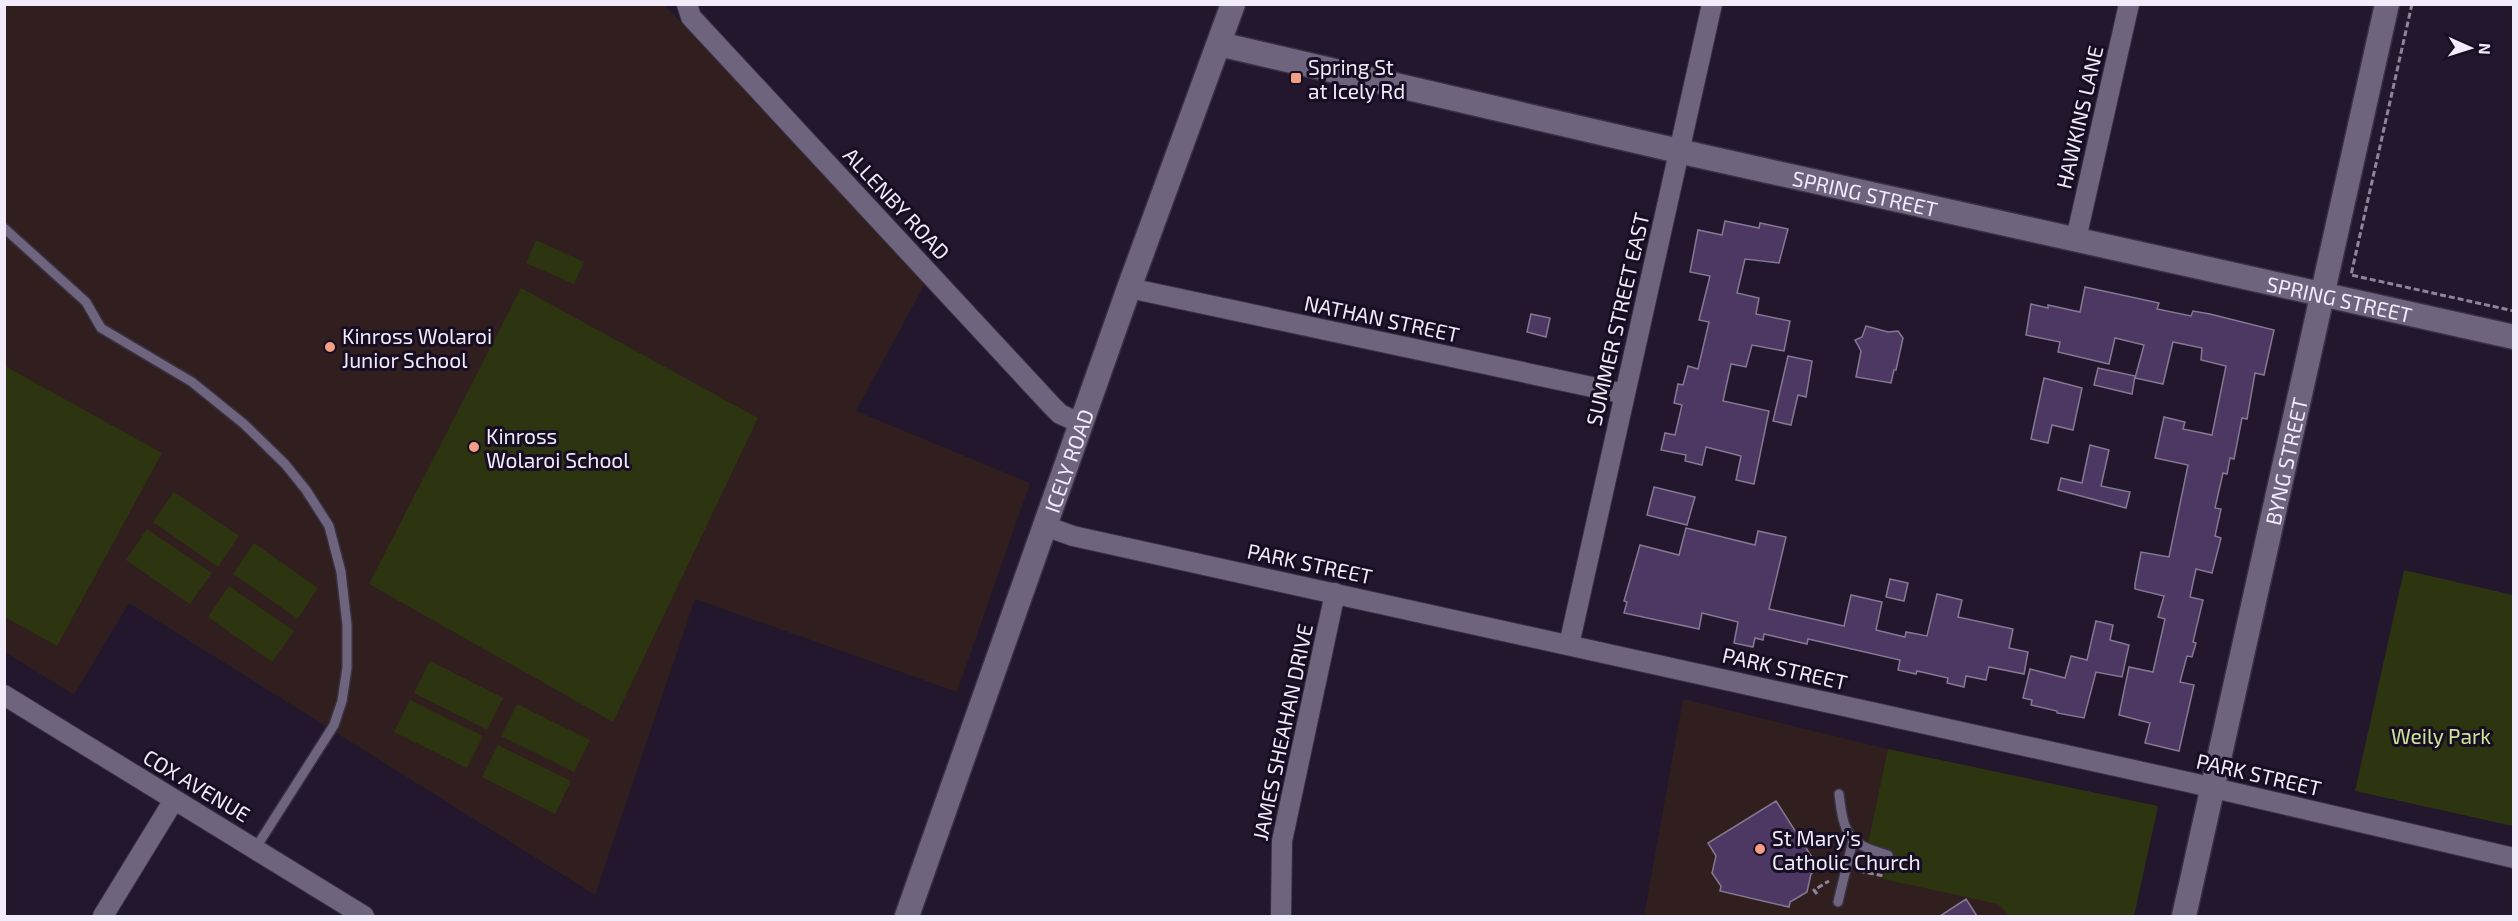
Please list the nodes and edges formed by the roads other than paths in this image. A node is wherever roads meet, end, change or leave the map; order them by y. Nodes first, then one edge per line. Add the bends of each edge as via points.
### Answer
1 (687, 4) edge
2 (1233, 4) edge
3 (1712, 4) edge
4 (2128, 4) edge
5 (2387, 4) edge
6 (1219, 44) junction
7 (1680, 150) junction
8 (4, 228) edge
9 (2076, 239) junction
10 (1129, 288) junction
11 (2323, 293) junction
12 (2514, 337) edge
13 (1625, 394) junction
14 (1082, 424) junction
15 (1045, 526) junction
16 (1335, 593) junction
17 (1569, 645) junction
18 (4, 695) edge
19 (2213, 788) junction
20 (1839, 794) dead end
21 (174, 800) junction
22 (1852, 840) junction
23 (255, 849) junction
24 (1888, 855) dead end
25 (2514, 858) edge
26 (1838, 902) dead end
27 (103, 916) edge
28 (364, 916) edge
29 (907, 916) edge
30 (1281, 916) edge
31 (2184, 916) edge

1 - 14 street, ALLENBY ROAD via 691,17 1052,406
2 - 6 street, ICELY ROAD
3 - 7 street, SUMMER STREET EAST
4 - 9 street, HAWKINS LANE
5 - 11 street, BYNG STREET
6 - 7 street, SPRING STREET
6 - 10 street, ICELY ROAD
7 - 9 street, SPRING STREET
7 - 13 street, SUMMER STREET EAST
8 - 23 lane via 86,302 101,328 192,382 244,424 285,464 329,526 341,572 347,625 342,701 334,725
9 - 11 street, SPRING STREET
10 - 13 street, NATHAN STREET
10 - 14 street, ICELY ROAD
11 - 12 street, SPRING STREET
11 - 19 street, BYNG STREET
13 - 17 street, SUMMER STREET EAST
14 - 15 street, ICELY ROAD
15 - 16 street, PARK STREET via 1073,536
15 - 29 street, ICELY ROAD
16 - 17 street, PARK STREET
16 - 30 street, JAMES SHEAHAN DRIVE via 1282,841
17 - 19 street, PARK STREET
18 - 21 street, COX AVENUE
19 - 25 street, PARK STREET
19 - 31 street, BYNG STREET
20 - 22 lane
21 - 23 street, COX AVENUE
21 - 27 street
22 - 24 lane
22 - 26 lane
23 - 28 street, COX AVENUE

